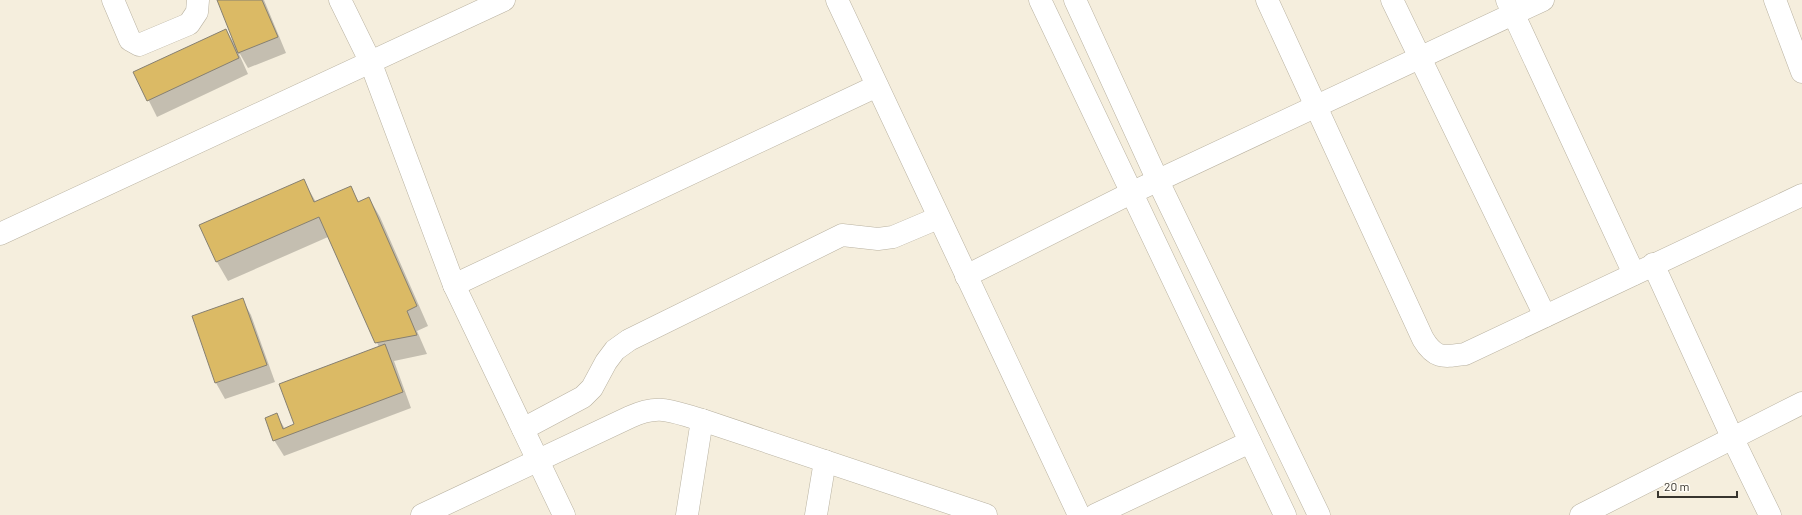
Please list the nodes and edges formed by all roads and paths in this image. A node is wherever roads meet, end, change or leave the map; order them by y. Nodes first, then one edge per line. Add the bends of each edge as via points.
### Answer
1 (113, 0) edge
2 (198, 0) edge
3 (340, 0) edge
4 (504, 0) edge
5 (837, 0) edge
6 (1040, 0) edge
7 (1075, 0) edge
8 (1267, 0) edge
9 (1392, 0) edge
10 (1543, 0) edge
11 (1775, 0) edge
12 (1510, 7) edge
13 (1419, 57) junction
14 (370, 61) junction
15 (1802, 72) edge
16 (877, 86) junction
17 (1316, 106) junction
18 (1158, 181) junction
19 (1131, 193) junction
20 (1802, 195) edge
21 (938, 218) junction
22 (0, 234) edge
23 (1653, 264) junction
24 (1634, 274) junction
25 (966, 276) junction
26 (454, 285) junction
27 (1545, 316) junction
28 (1802, 403) edge
29 (702, 420) junction
30 (523, 429) junction
31 (1732, 437) junction
32 (1250, 442) junction
33 (539, 460) junction
34 (825, 461) junction
35 (951, 509) edge
36 (422, 515) edge
37 (564, 515) edge
38 (687, 515) edge
39 (816, 515) edge
40 (986, 515) edge
41 (1079, 515) edge
42 (1095, 515) edge
43 (1285, 515) edge
44 (1319, 515) edge
45 (1580, 515) edge
46 (1770, 515) edge

1 - 2 street via 130,40 139,45 188,24 197,12
3 - 14 street
4 - 14 street
5 - 16 street
6 - 19 street
7 - 18 street
8 - 17 street
9 - 13 street
10 - 12 street
11 - 15 street
12 - 13 street
12 - 24 street
13 - 17 street
13 - 27 street
14 - 22 street
14 - 26 street
16 - 21 street
16 - 26 street
17 - 18 street
17 - 27 street via 1429,350 1438,356 1465,354
18 - 19 street
18 - 44 street
19 - 25 street
19 - 32 street
20 - 23 street
21 - 25 street
21 - 30 street via 893,237 878,239 842,235 629,340 615,350 592,388 583,397
23 - 24 street
23 - 31 street
24 - 27 street
25 - 41 street
26 - 30 street
28 - 31 street
29 - 33 street via 660,408 644,410
29 - 34 street
29 - 38 street
30 - 33 street
31 - 45 street
31 - 46 street
32 - 42 street
32 - 43 street
33 - 36 street
33 - 37 street
34 - 35 street
34 - 39 street
35 - 40 street

